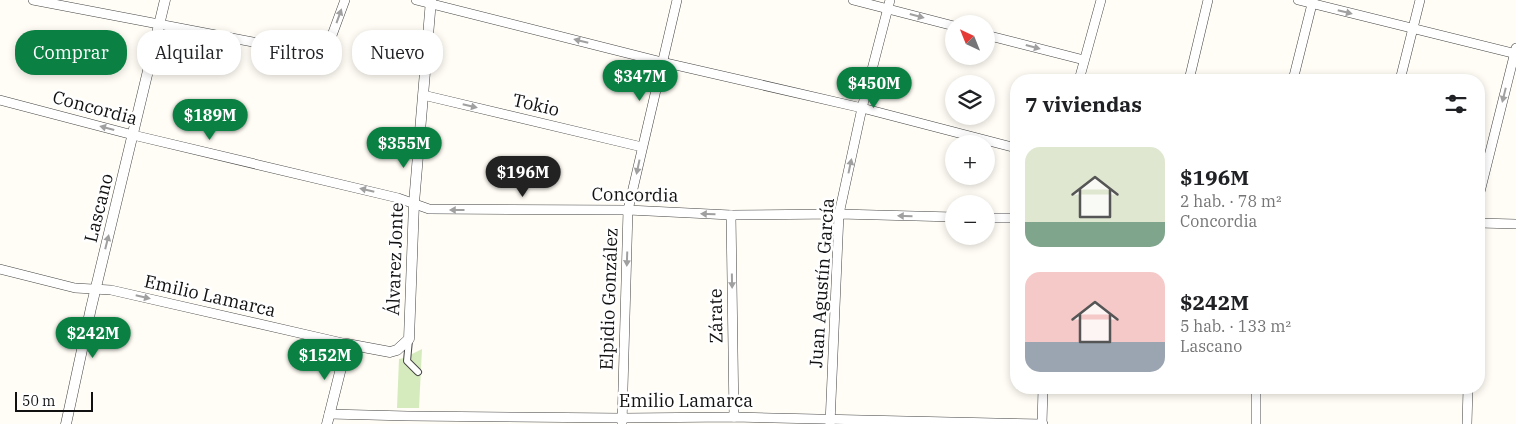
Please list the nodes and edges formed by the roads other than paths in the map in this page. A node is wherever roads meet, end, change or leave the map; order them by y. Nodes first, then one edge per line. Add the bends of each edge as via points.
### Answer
1 (33, 0) edge
2 (165, 0) edge
3 (345, 0) edge
4 (416, 0) edge
5 (677, 0) edge
6 (853, 0) edge
7 (1101, 0) edge
8 (1208, 0) edge
9 (1298, 0) edge
10 (1420, 0) edge
11 (431, 2) edge
12 (1313, 2) edge
13 (67, 4) edge
14 (889, 4) edge
15 (945, 23) edge
16 (159, 25) junction
17 (1413, 28) junction
18 (995, 37) edge
19 (1515, 52) edge
20 (1084, 60) junction
21 (662, 62) junction
22 (1081, 74) edge
23 (1190, 74) edge
24 (1295, 74) edge
25 (1402, 74) edge
26 (423, 95) junction
27 (0, 100) edge
28 (862, 108) junction
29 (133, 135) junction
30 (1010, 146) edge
31 (642, 147) junction
32 (1485, 172) edge
33 (414, 203) junction
34 (628, 210) junction
35 (839, 214) junction
36 (731, 215) junction
37 (945, 217) edge
38 (995, 218) edge
39 (1010, 218) edge
40 (1485, 223) edge
41 (1516, 224) edge
42 (0, 269) edge
43 (95, 289) junction
44 (409, 339) junction
45 (347, 344) junction
46 (418, 372) dead end
47 (1043, 394) edge
48 (1256, 394) edge
49 (1468, 394) edge
50 (734, 417) junction
51 (328, 419) edge
52 (408, 420) edge
53 (622, 421) edge
54 (830, 422) edge
55 (66, 424) edge
56 (1042, 424) edge
57 (1256, 424) edge
58 (1468, 424) edge

1 - 13 street
2 - 16 street, Lascano
16 -> 3 street via 316,54 328,46
4 - 11 street
5 - 21 street, Elpidio González
6 - 14 street
7 - 20 street
8 - 23 street
9 - 12 street
10 - 17 street
21 -> 11 street
11 - 26 street, Álvarez Jonte
12 -> 17 street
12 - 24 street
13 - 16 street
14 -> 15 street
14 - 28 street, Juan Agustín García
16 - 29 street, Lascano
17 - 19 street
17 - 25 street
18 -> 20 street
19 -> 32 street
20 - 22 street
21 - 28 street
21 - 31 street, Elpidio González
26 -> 31 street, Tokio
26 - 33 street, Álvarez Jonte
29 -> 27 street, Concordia
28 - 30 street
35 -> 28 street, Juan Agustín García
33 -> 29 street, Concordia
43 -> 29 street, Lascano
31 -> 34 street, Elpidio González
34 -> 33 street, Concordia via 428,210
33 - 44 street, Álvarez Jonte
36 -> 34 street, Concordia
34 -> 53 street, Elpidio González
35 - 36 street, Concordia
37 -> 35 street, Concordia
35 - 54 street, Juan Agustín García
36 -> 50 street, Zárate
38 - 39 street
40 - 41 street
42 - 43 street, Emilio Lamarca via 75,288
43 -> 45 street, Emilio Lamarca
43 - 55 street, Lascano
44 - 45 street, Emilio Lamarca via 390,352
44 - 46 street via 407,361
45 - 51 street
47 - 56 street
48 - 57 street
49 - 58 street
50 - 53 street, Emilio Lamarca
50 - 54 street, Emilio Lamarca
51 - 52 street, Emilio Lamarca
52 - 53 street, Emilio Lamarca
54 - 56 street, Emilio Lamarca

